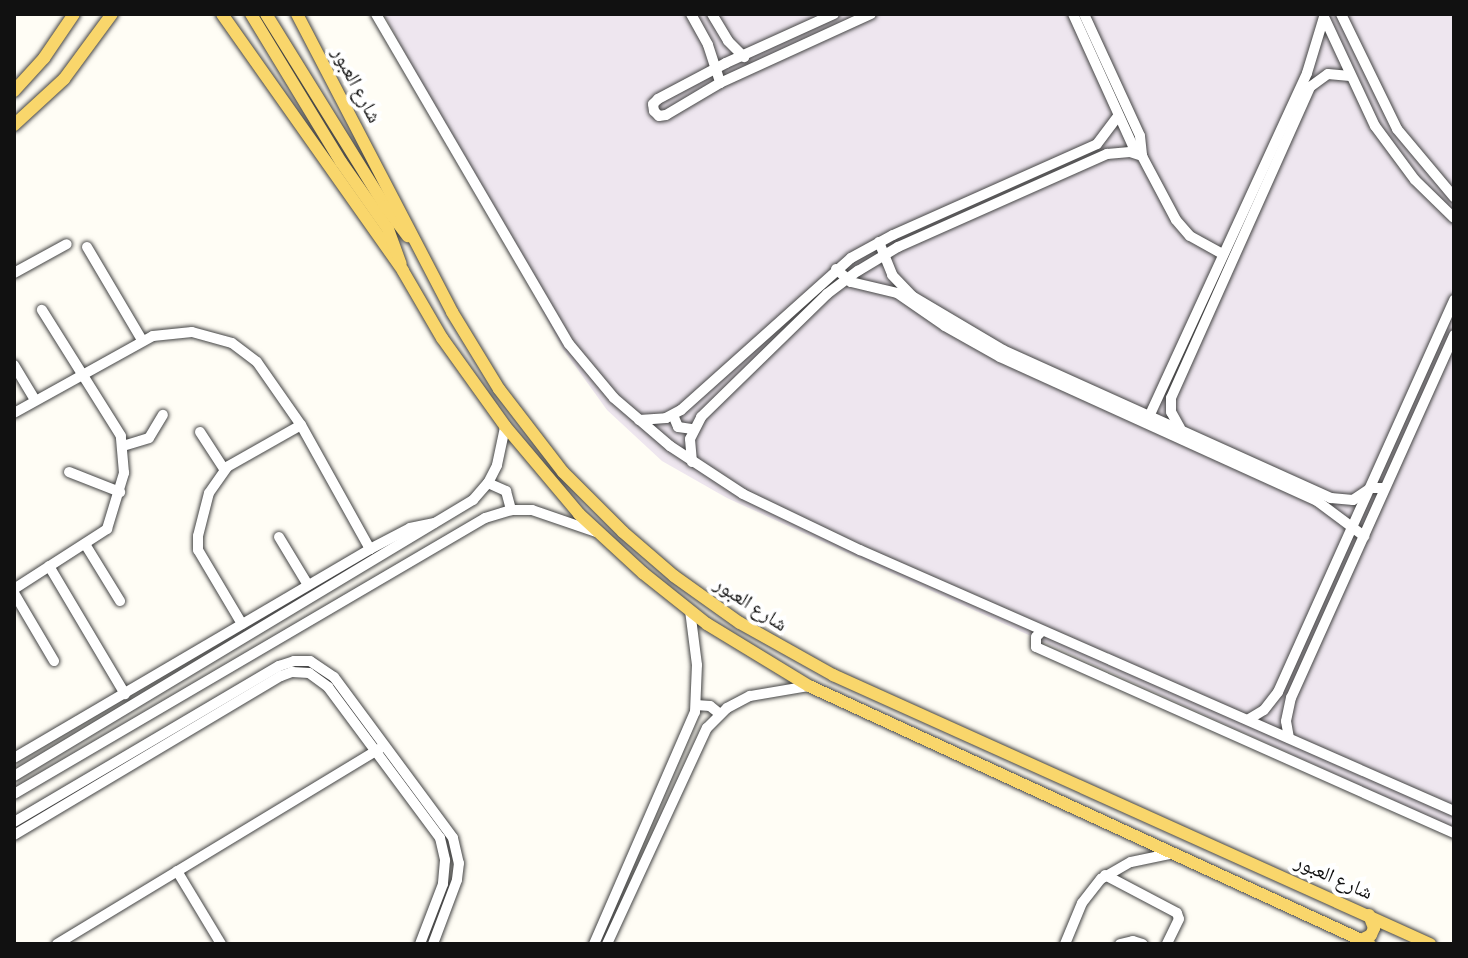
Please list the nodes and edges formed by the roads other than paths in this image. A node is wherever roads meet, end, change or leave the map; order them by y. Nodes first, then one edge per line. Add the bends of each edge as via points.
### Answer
1 (74, 14) edge
2 (112, 14) edge
3 (222, 14) edge
4 (251, 14) edge
5 (266, 14) edge
6 (297, 14) edge
7 (376, 14) edge
8 (691, 14) edge
9 (712, 14) edge
10 (834, 14) edge
11 (871, 14) edge
12 (1073, 14) edge
13 (1084, 14) edge
14 (1341, 14) edge
15 (1323, 16) edge
16 (728, 41) junction
17 (710, 51) junction
18 (743, 55) junction
19 (749, 69) junction
20 (714, 70) junction
21 (1350, 76) junction
22 (720, 83) junction
23 (1373, 85) junction
24 (14, 91) edge
25 (1357, 92) junction
26 (1300, 98) junction
27 (1118, 116) junction
28 (14, 125) edge
29 (1107, 135) junction
30 (1411, 149) junction
31 (1115, 153) junction
32 (1142, 156) junction
33 (1398, 160) junction
34 (1030, 175) junction
35 (1435, 178) junction
36 (1035, 186) junction
37 (1423, 189) junction
38 (985, 195) junction
39 (1454, 197) edge
40 (990, 206) junction
41 (1248, 212) junction
42 (1454, 218) edge
43 (939, 221) junction
44 (879, 242) junction
45 (67, 244) dead end
46 (419, 246) junction
47 (87, 247) dead end
48 (1223, 254) junction
49 (884, 255) junction
50 (836, 269) junction
51 (403, 271) junction
52 (14, 273) edge
53 (845, 280) junction
54 (892, 285) junction
55 (1454, 300) edge
56 (42, 310) dead end
57 (461, 328) junction
58 (1454, 335) edge
59 (442, 338) junction
60 (142, 340) junction
61 (1435, 342) junction
62 (1448, 348) junction
63 (14, 365) edge
64 (81, 374) junction
65 (35, 400) junction
66 (14, 413) edge
67 (163, 415) dead end
68 (673, 415) junction
69 (1148, 419) junction
70 (639, 420) junction
71 (301, 425) junction
72 (505, 426) junction
73 (693, 429) junction
74 (1181, 430) junction
75 (200, 432) dead end
76 (123, 446) junction
77 (692, 462) junction
78 (224, 469) junction
79 (69, 472) dead end
80 (488, 483) junction
81 (1384, 488) junction
82 (1367, 490) junction
83 (120, 492) junction
84 (1311, 494) junction
85 (1341, 500) junction
86 (511, 510) junction
87 (1336, 513) junction
88 (440, 522) junction
89 (1351, 529) junction
90 (600, 534) junction
91 (1364, 536) junction
92 (279, 537) dead end
93 (85, 544) junction
94 (370, 549) junction
95 (49, 566) junction
96 (308, 585) junction
97 (14, 591) edge
98 (120, 601) dead end
99 (690, 610) junction
100 (242, 624) junction
101 (1042, 631) junction
102 (1067, 641) junction
103 (1055, 655) junction
104 (54, 661) dead end
105 (809, 686) junction
106 (125, 694) junction
107 (1270, 704) junction
108 (696, 705) junction
109 (720, 714) junction
110 (1287, 714) junction
111 (1249, 719) junction
112 (1289, 738) junction
113 (380, 748) junction
114 (15, 756) edge
115 (1362, 770) junction
116 (14, 776) edge
117 (1353, 788) junction
118 (14, 794) edge
119 (60, 801) junction
120 (1454, 811) edge
121 (14, 822) edge
122 (1454, 833) edge
123 (14, 835) edge
124 (1176, 853) junction
125 (177, 871) junction
126 (1105, 875) junction
127 (1369, 915) junction
128 (1413, 936) junction
129 (1365, 942) edge
130 (57, 944) edge
131 (221, 944) edge
132 (420, 944) edge
133 (433, 944) edge
134 (594, 944) edge
135 (607, 944) edge
136 (1065, 944) edge
137 (1120, 944) edge
138 (1143, 944) edge
139 (1167, 944) edge
140 (1397, 944) edge
141 (1430, 944) edge

1 - 24 main road
2 - 28 main road via 64,79
3 - 51 main road, شارع العبور
4 - 51 main road via 388,229
5 - 46 main road via 389,213
6 - 46 main road, شارع العبور
7 - 70 street via 559,329 602,385
8 - 17 street
9 - 16 street
10 - 18 street
11 - 19 street
12 - 27 street
13 - 32 street via 1140,136
14 - 23 street
15 - 21 street
15 - 26 street
16 - 17 street
16 - 18 street
17 - 20 street
18 - 19 street
18 - 20 street
19 - 22 street
20 - 22 street
20 - 22 street via 655,101 654,111 666,115
21 - 25 street
21 - 26 street via 1321,77
23 - 25 street
23 - 30 street
25 - 33 street
26 - 41 street
27 - 29 street
27 - 32 street
29 - 31 street
29 - 34 street
30 - 33 street
30 - 35 street
31 - 32 street
31 - 36 street
32 - 48 street via 1180,226
33 - 37 street
34 - 36 street
34 - 38 street
35 - 37 street
35 - 39 street
36 - 40 street
37 - 42 street
38 - 40 street
38 - 43 street
40 - 43 street
41 - 48 street
41 - 74 street via 1171,398 1171,412
43 - 44 street
43 - 49 street
44 - 49 street
44 - 50 street
45 - 52 street
46 - 57 main road, شارع العبور
47 - 60 street
48 - 69 street
49 - 53 street
49 - 54 street
50 - 53 street
50 - 68 street
51 - 59 main road, شارع العبور
53 - 54 street
53 - 73 street
54 - 69 street via 972,342
55 - 61 street
56 - 64 street
57 - 59 main road
57 - 127 main road, شارع العبور via 499,389 563,472 639,546 740,623 833,675
58 - 62 street
59 - 72 main road, شارع العبور
60 - 64 street
60 - 71 street via 192,332 237,346 257,362
61 - 62 street
61 - 82 street
62 - 81 street
63 - 65 street
64 - 65 street
64 - 76 street
65 - 66 street
67 - 76 street via 149,438
68 - 70 street
68 - 73 street via 680,428
69 - 74 street
69 - 84 street
70 - 77 street
71 - 78 street
71 - 94 street
72 - 80 street via 500,458
72 - 90 main road, شارع العبور
73 - 77 street
74 - 84 street
75 - 78 street
76 - 83 street
77 - 101 street via 763,504
78 - 100 street via 209,493 197,545
79 - 83 street
80 - 86 street via 506,491
80 - 88 street
81 - 82 street
81 - 91 street
82 - 85 street via 1353,500
82 - 89 street
83 - 93 street via 110,525
84 - 85 street
84 - 87 street
85 - 87 street
86 - 90 street via 544,512
86 - 118 street via 485,518 378,578
87 - 89 street
88 - 94 street via 410,528
88 - 116 street
89 - 91 street
89 - 107 street
90 - 99 main road, شارع العبور
91 - 110 street
92 - 96 street
93 - 95 street
93 - 98 street
94 - 96 street
95 - 97 street
95 - 106 street
96 - 100 street
97 - 104 street
99 - 105 main road, شارع العبور
99 - 108 street via 697,655
100 - 106 street
101 - 102 street
101 - 103 street via 1036,647
102 - 103 street
102 - 111 street
103 - 117 street
105 - 109 street via 758,693
105 - 124 main road, شارع العبور
106 - 114 street
107 - 110 street via 1275,716
107 - 111 street
108 - 109 street
108 - 134 street
109 - 135 street via 699,741
110 - 112 street
111 - 112 street
112 - 115 street
113 - 119 street via 334,677 316,663 289,662
113 - 125 street
113 - 132 street via 442,844 443,884
113 - 133 street via 443,820 456,846 457,880
115 - 117 street
115 - 120 street
117 - 122 street
119 - 121 street
119 - 123 street
124 - 126 street via 1140,859
124 - 129 main road, شارع العبور
125 - 130 street
125 - 131 street
126 - 136 street via 1082,903
126 - 139 street via 1176,911 1179,919
127 - 128 main road, شارع العبور
127 - 129 main road via 1373,932
128 - 140 main road
128 - 141 main road, شارع العبور
137 - 138 street

